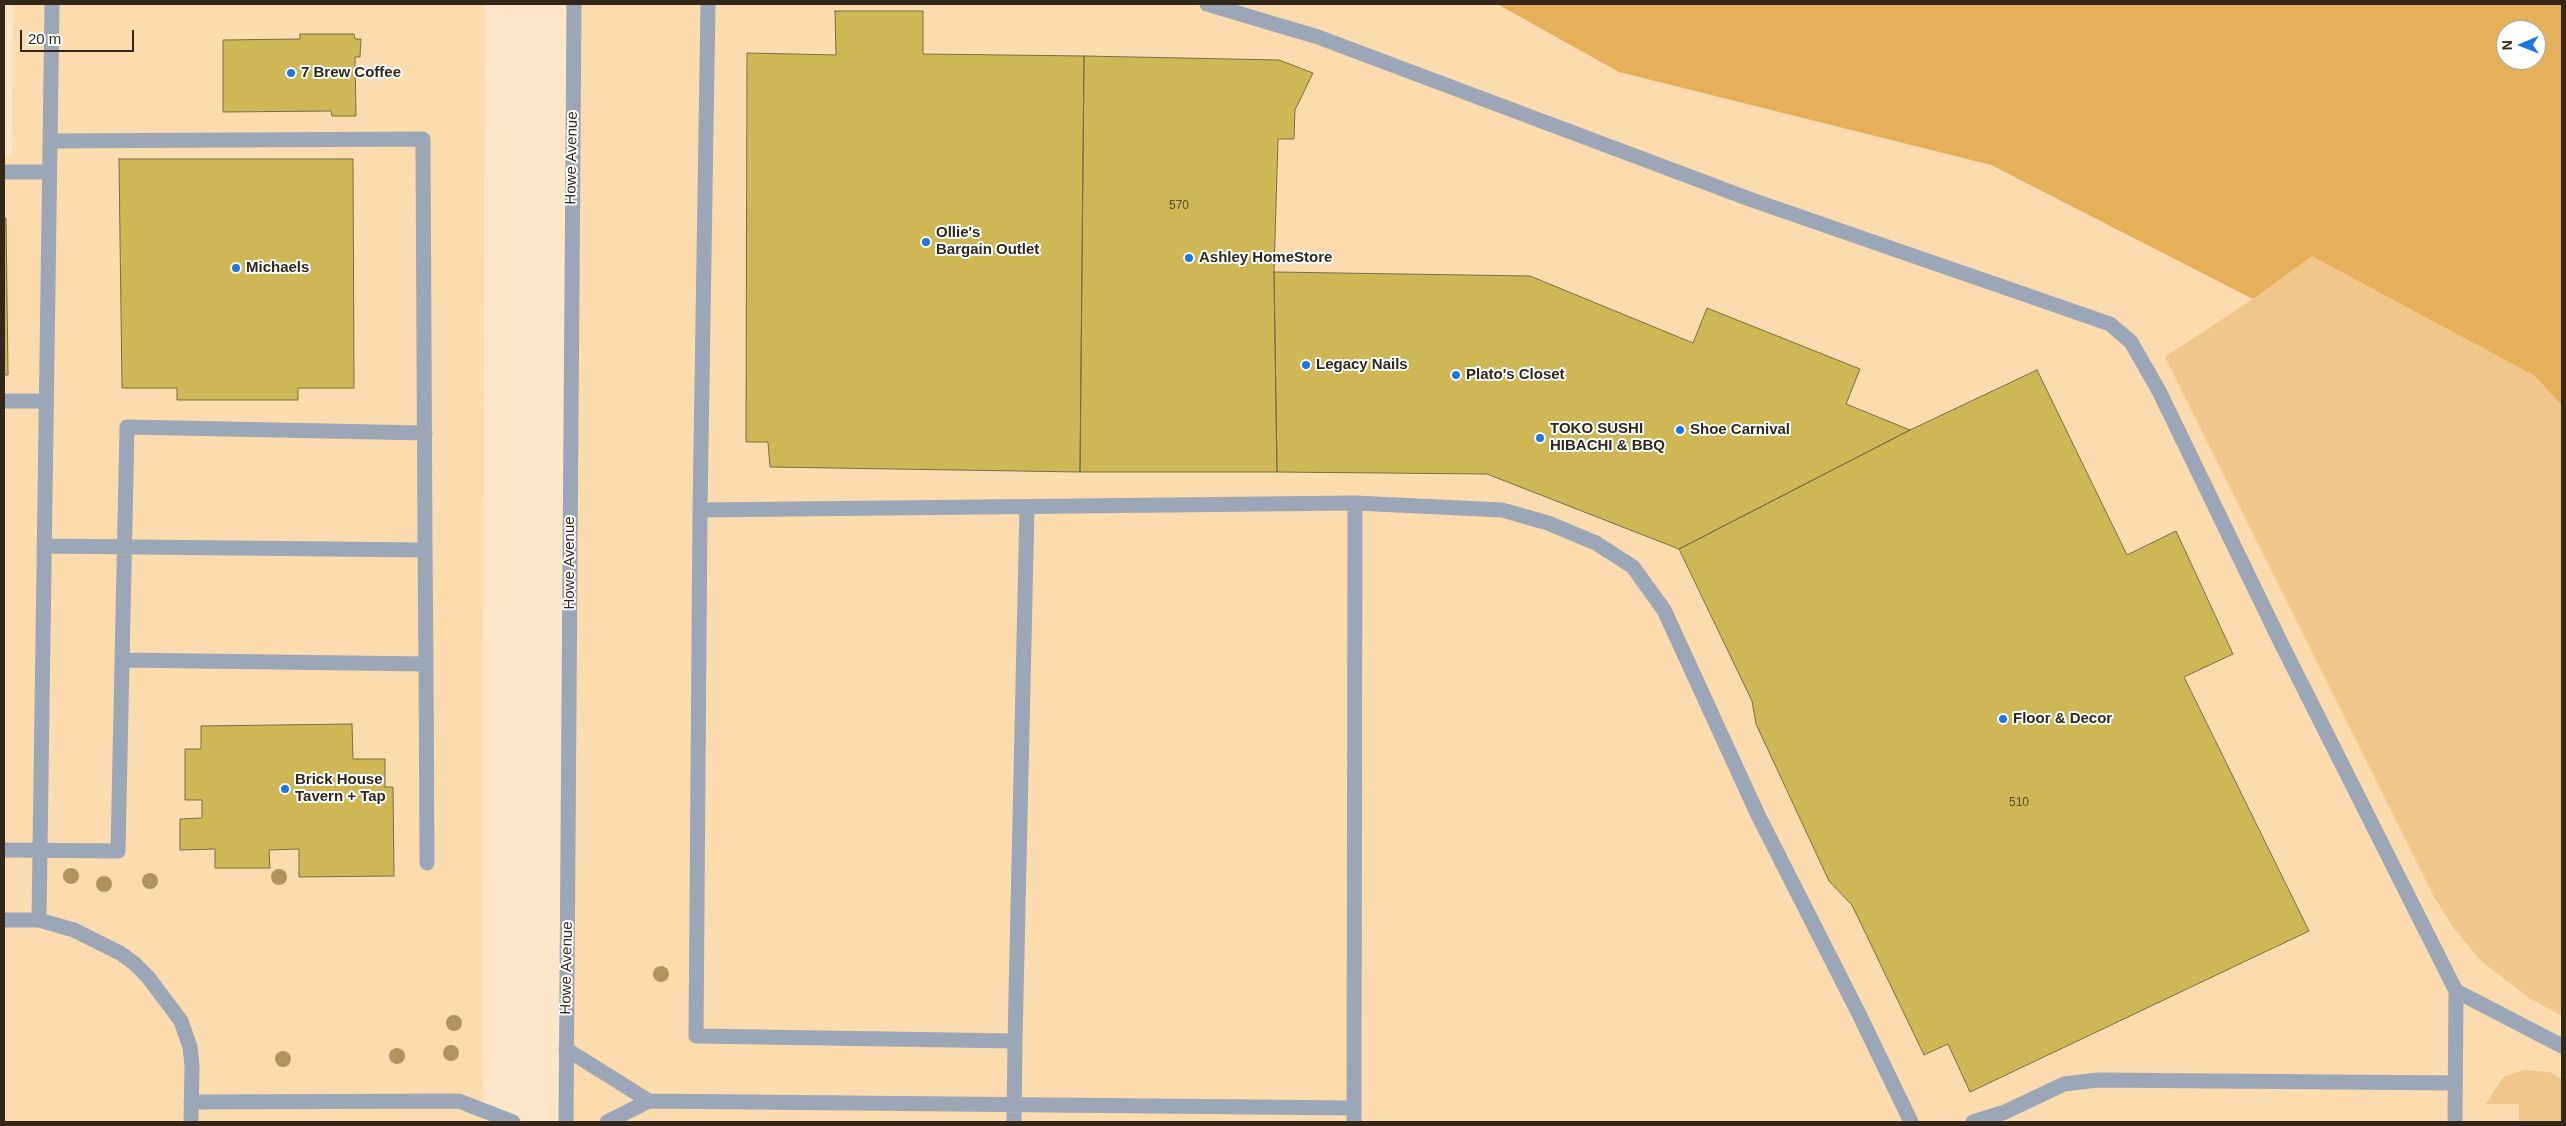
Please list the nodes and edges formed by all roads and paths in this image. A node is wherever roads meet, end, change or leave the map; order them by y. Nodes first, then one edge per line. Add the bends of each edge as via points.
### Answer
1 (52, 4) edge
2 (574, 4) edge
3 (708, 4) edge
4 (1207, 4) edge
5 (50, 141) junction
6 (4, 172) edge
7 (49, 172) junction
8 (4, 401) edge
9 (46, 401) junction
10 (425, 434) junction
11 (1355, 503) junction
12 (1027, 506) junction
13 (700, 510) junction
14 (44, 546) junction
15 (124, 547) junction
16 (425, 550) junction
17 (122, 660) junction
18 (426, 664) junction
19 (4, 850) edge
20 (41, 850) junction
21 (427, 863) dead end
22 (4, 920) edge
23 (39, 920) junction
24 (2456, 991) junction
25 (1015, 1041) junction
26 (2562, 1046) edge
27 (566, 1049) junction
28 (2455, 1082) junction
29 (649, 1101) junction
30 (191, 1102) junction
31 (1014, 1105) junction
32 (1354, 1115) edge
33 (191, 1122) edge
34 (513, 1122) edge
35 (566, 1122) edge
36 (607, 1122) edge
37 (1014, 1122) edge
38 (1911, 1122) edge
39 (1972, 1122) edge
40 (2455, 1122) edge

1 - 5 street
2 - 27 street, Howe Avenue
3 - 13 street
4 - 24 street via 1318,37 1752,200 2110,324 2131,342 2159,391
5 - 7 street
5 - 10 street via 423,139
6 - 7 street
7 - 9 street
8 - 9 street
9 - 14 street
10 - 15 street via 127,427
10 - 16 street
11 - 12 street
11 - 32 street
11 - 38 street via 1502,510 1548,523 1596,543 1633,567 1664,610 1758,815
12 - 13 street
12 - 25 street
13 - 25 street via 696,1036
14 - 15 street
14 - 20 street
15 - 16 street
15 - 17 street
16 - 18 street
17 - 18 street
17 - 20 street via 118,852
18 - 21 street
19 - 20 street
20 - 23 street
22 - 23 street
23 - 30 street via 92,937 134,963 154,983 181,1021 190,1047
24 - 26 street
24 - 28 street
25 - 31 street
27 - 29 street
27 - 35 street, Howe Avenue
28 - 39 street via 2098,1080 2064,1084 2006,1112
28 - 40 street
29 - 31 street
29 - 36 street
30 - 33 street
30 - 34 street via 459,1101
31 - 32 street
31 - 37 street

